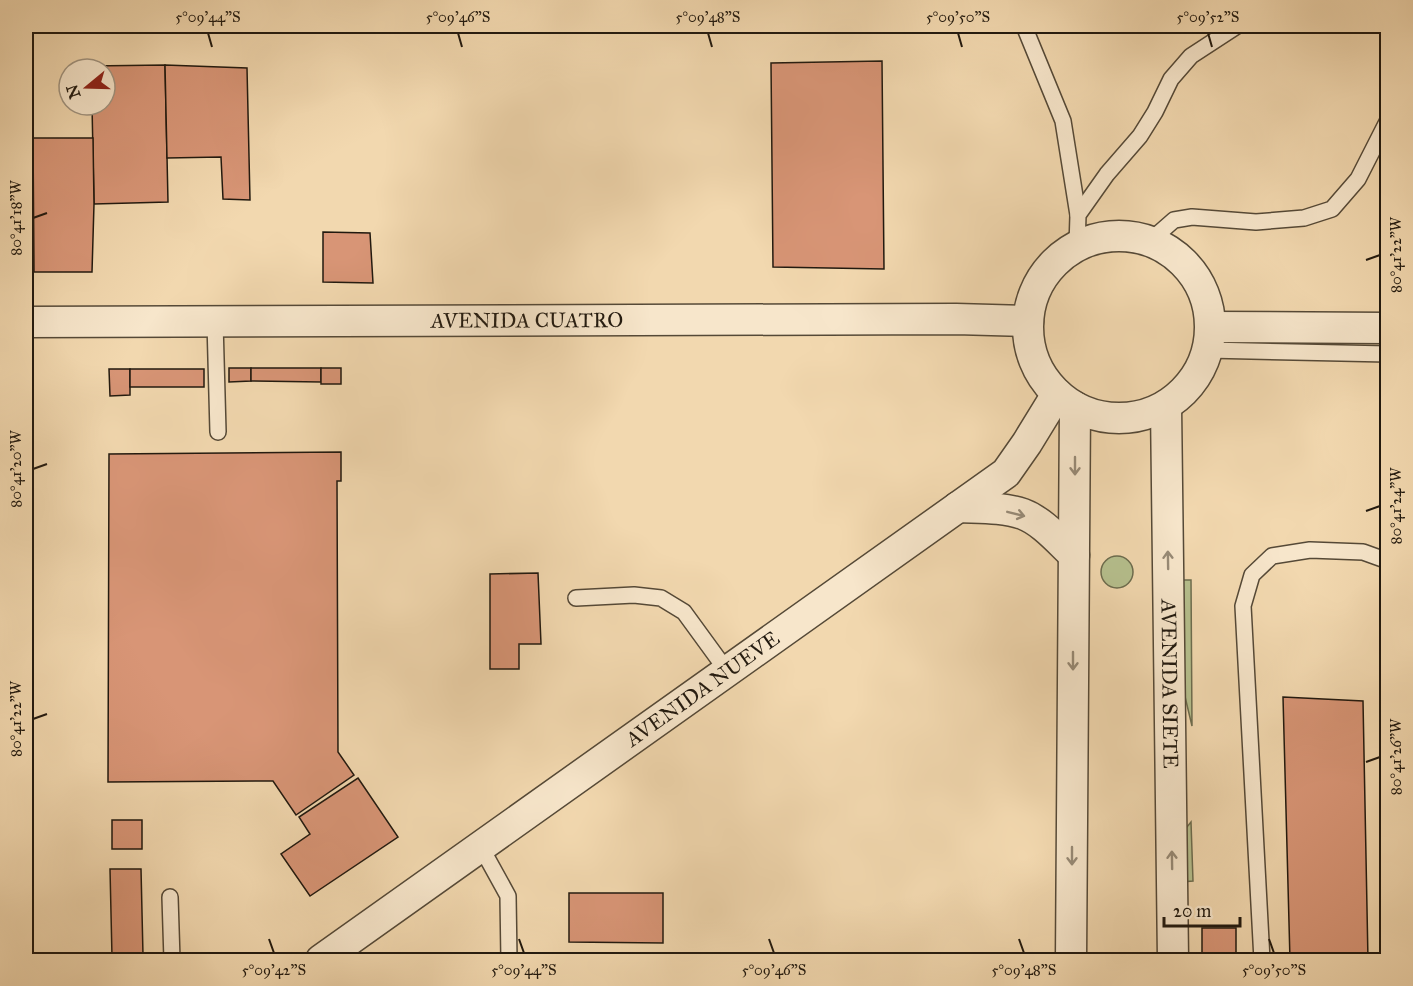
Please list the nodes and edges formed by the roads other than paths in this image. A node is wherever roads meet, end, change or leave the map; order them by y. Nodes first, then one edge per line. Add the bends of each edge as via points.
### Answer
1 (1024, 26) edge
2 (1237, 26) edge
3 (1388, 120) edge
4 (1078, 215) junction
5 (1150, 241) junction
6 (1077, 246) junction
7 (215, 321) junction
8 (1028, 321) junction
9 (26, 322) edge
10 (1388, 327) edge
11 (1209, 339) junction
12 (1388, 354) edge
13 (1066, 400) junction
14 (1166, 405) junction
15 (218, 432) dead end
16 (958, 507) junction
17 (1074, 555) junction
18 (1388, 561) edge
19 (576, 598) dead end
20 (727, 671) junction
21 (481, 847) junction
22 (170, 897) dead end
23 (172, 960) edge
24 (321, 960) edge
25 (509, 960) edge
26 (1071, 960) edge
27 (1173, 960) edge
28 (1262, 960) edge

1 - 4 lane via 1063,121
2 - 4 lane via 1191,56 1171,79 1140,136
3 - 5 lane via 1358,179 1332,209 1304,218 1256,222 1192,217 1174,220
4 - 6 lane
5 - 6 street via 1122,235
5 - 11 street via 1185,263 1199,282 1208,304
6 - 8 street via 1042,277 1032,298
7 - 8 street, AVENIDA CUATRO
7 - 9 street, AVENIDA CUATRO
7 - 15 lane
8 - 13 street via 1034,361 1044,378
10 - 11 street
11 - 12 lane
11 - 14 street via 1199,372 1185,391
13 - 14 street via 1098,416 1121,419 1145,415
13 - 16 street, AVENIDA NUEVE via 1006,473
13 -> 17 street
27 -> 14 street, AVENIDA SIETE
16 -> 17 street via 1024,514
16 - 20 street, AVENIDA NUEVE
17 -> 26 street
18 - 28 lane via 1363,552 1310,550 1272,556 1252,575 1243,606
19 - 20 lane via 661,598 684,612
20 - 21 street, AVENIDA NUEVE
21 - 24 street, AVENIDA NUEVE
21 - 25 lane via 508,896
22 - 23 lane

